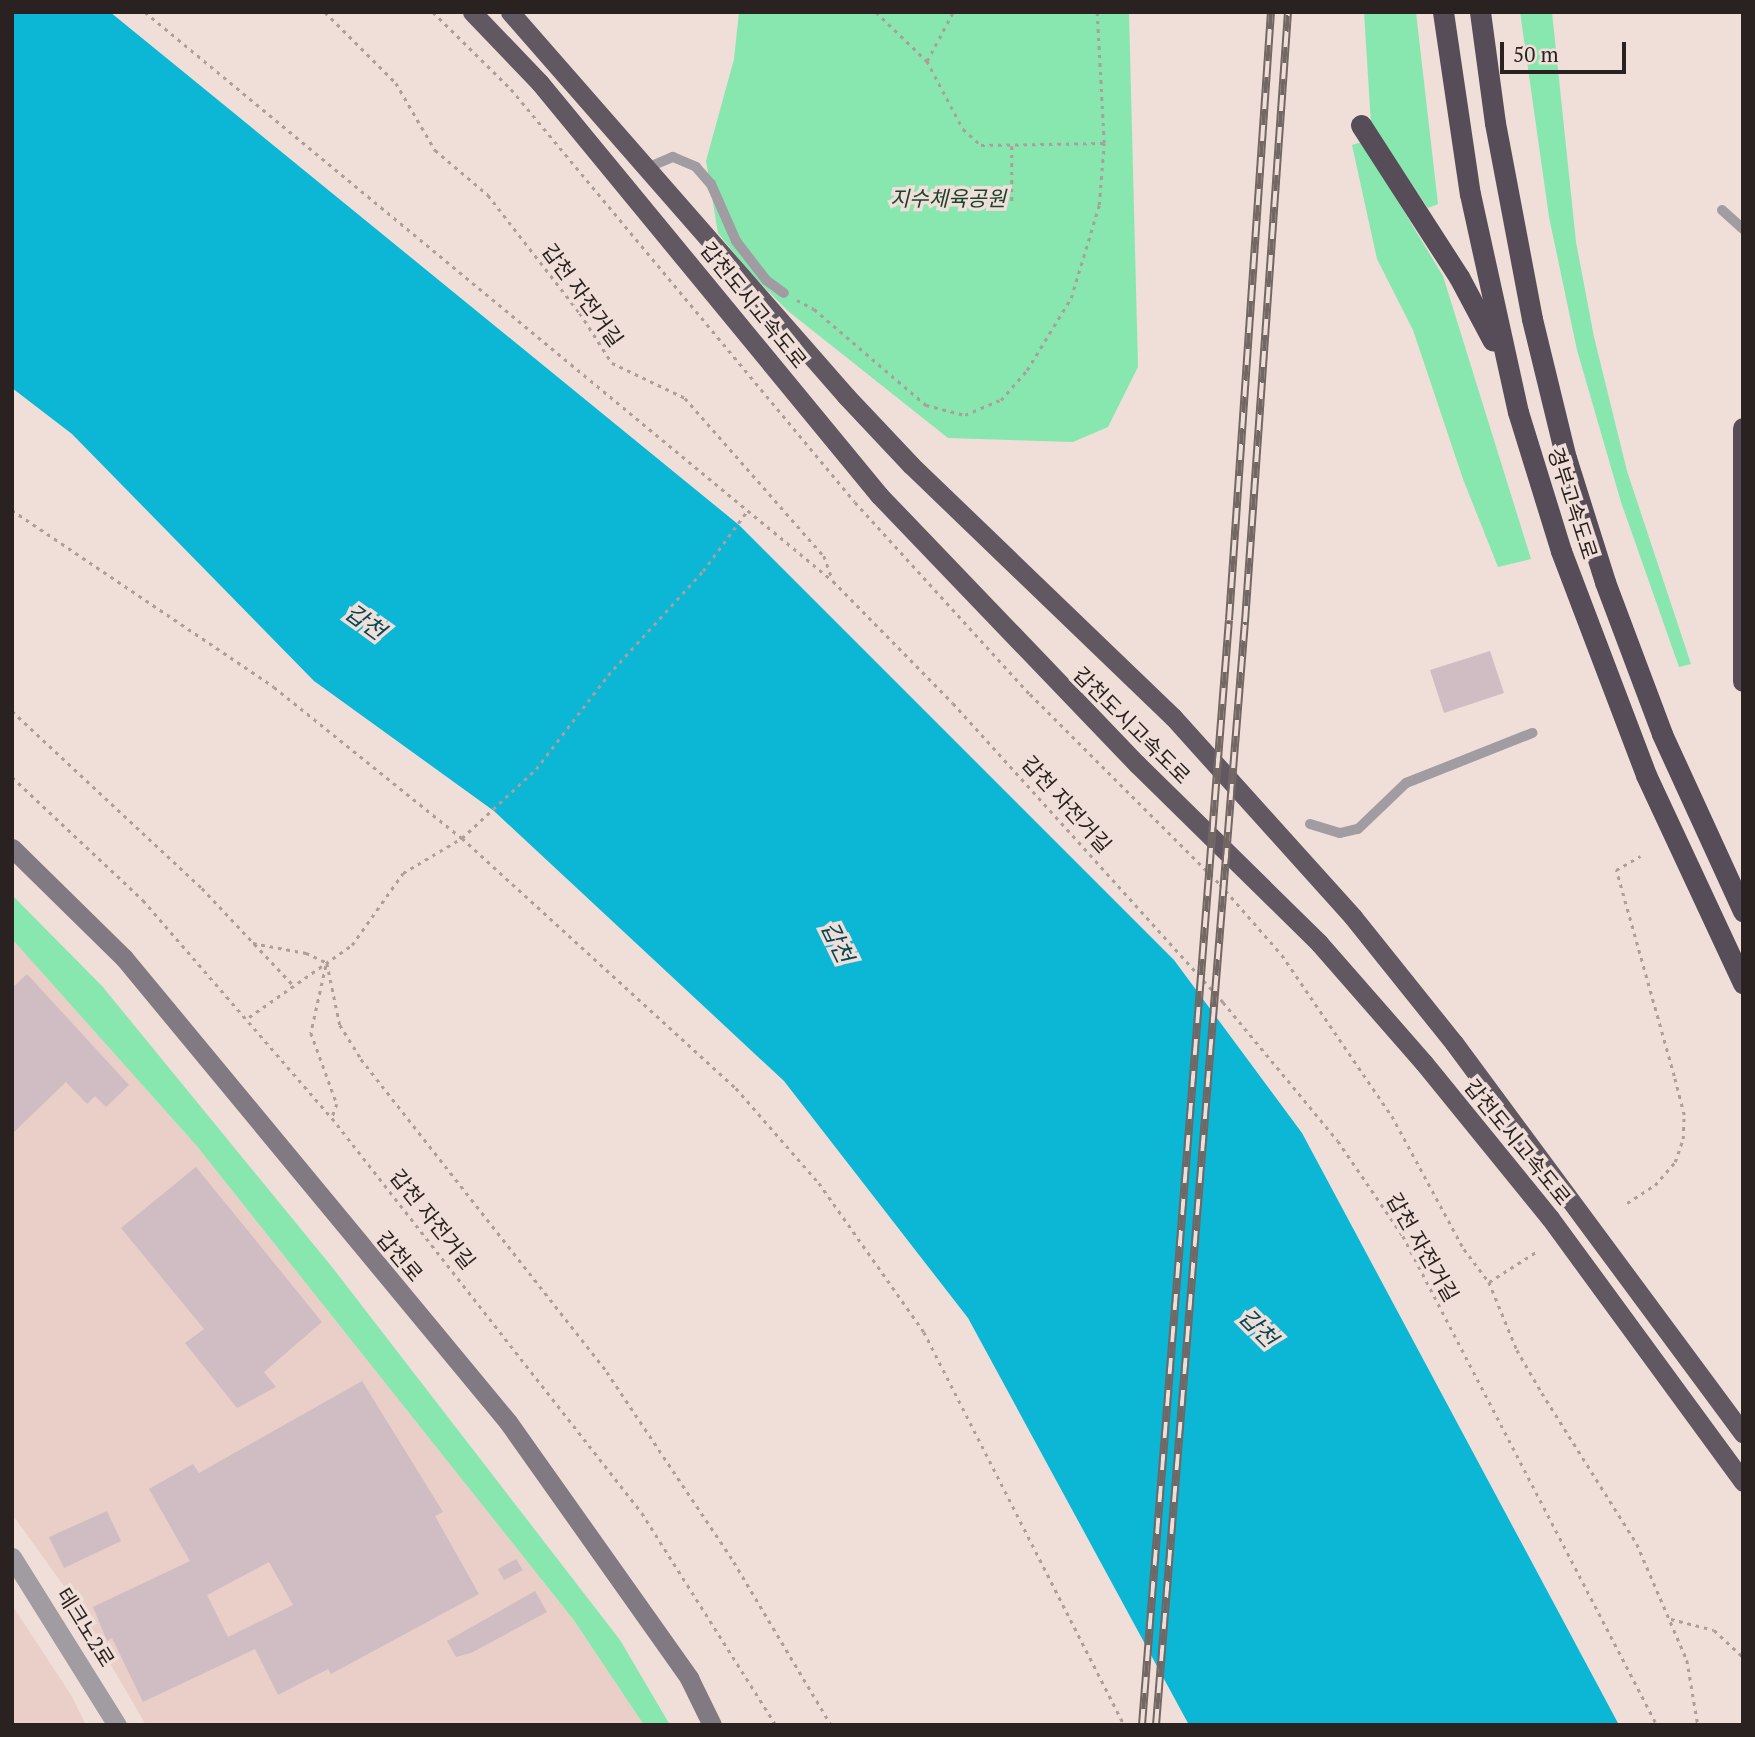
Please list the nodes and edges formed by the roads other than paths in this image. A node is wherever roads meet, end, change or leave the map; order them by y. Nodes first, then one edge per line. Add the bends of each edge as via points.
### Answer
1 (472, 12) edge
2 (510, 12) edge
3 (1443, 12) edge
4 (1480, 12) edge
5 (1361, 125) dead end
6 (649, 167) junction
7 (1722, 210) dead end
8 (1743, 229) edge
9 (784, 293) road end
10 (1505, 365) junction
11 (1743, 428) edge
12 (1743, 681) edge
13 (1532, 733) dead end
14 (1310, 824) dead end
15 (12, 848) edge
16 (1743, 912) edge
17 (1743, 983) edge
18 (1743, 1434) edge
19 (1743, 1482) edge
20 (12, 1556) edge
21 (117, 1725) edge
22 (712, 1725) edge

1 - 19 highway, 갑천도시고속도로 via 574,124 879,495 1137,764 1319,943 1424,1063 1550,1219
2 - 6 highway, 갑천도시고속도로
3 - 10 highway, 경부고속도로 via 1470,194
4 - 16 highway, 경부고속도로 via 1495,123 1532,319 1566,458 1605,582 1662,734
5 - 10 highway via 1459,277
6 - 9 lane via 673,157 696,167 710,184 736,241 766,279
6 - 18 highway, 갑천도시고속도로 via 911,465 1173,717 1353,917 1454,1043
7 - 8 lane
10 - 17 highway, 경부고속도로 via 1561,551 1646,775
11 - 12 highway
13 - 14 lane via 1406,783 1358,829 1340,833
15 - 22 main road, 갑천로 via 124,958 509,1422 689,1678
20 - 21 street, 테크노2로

